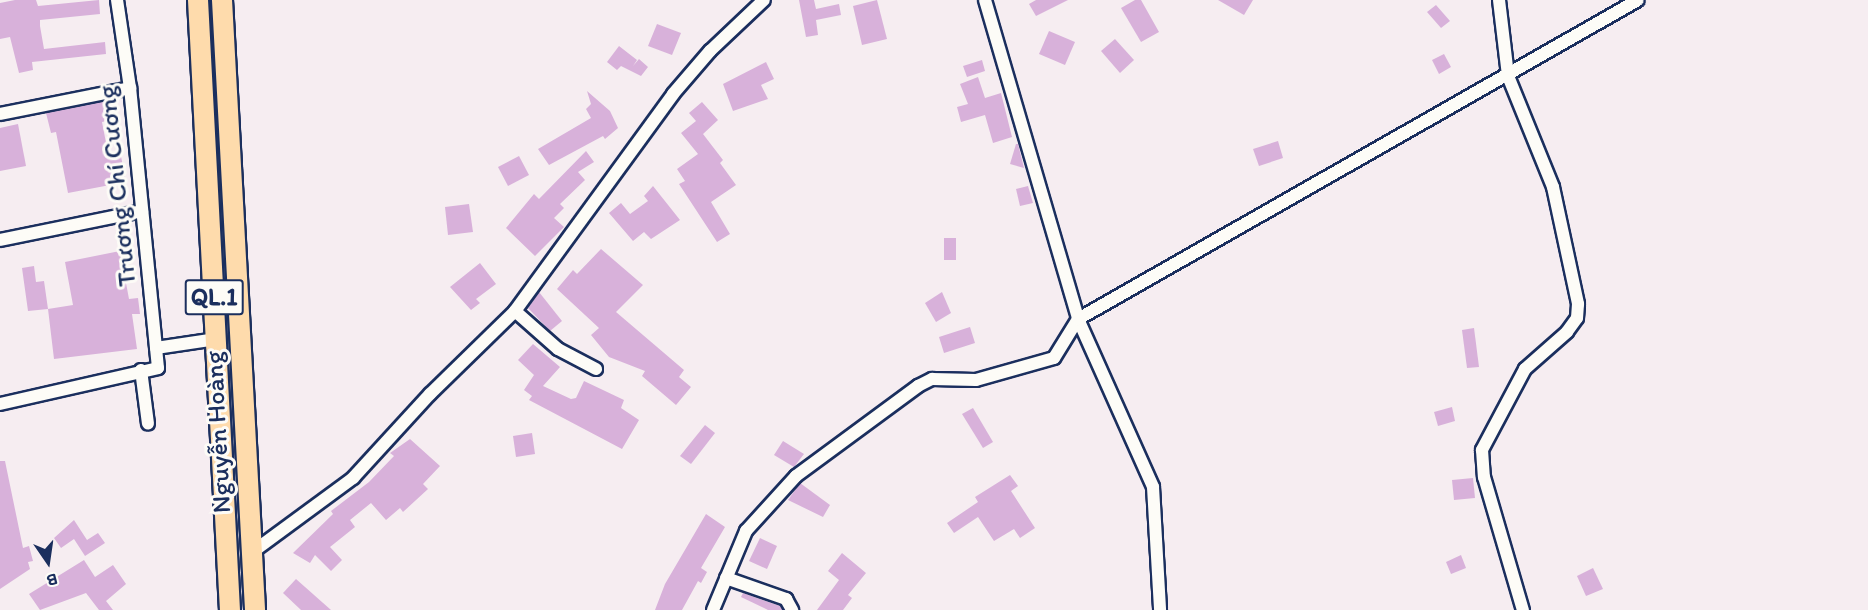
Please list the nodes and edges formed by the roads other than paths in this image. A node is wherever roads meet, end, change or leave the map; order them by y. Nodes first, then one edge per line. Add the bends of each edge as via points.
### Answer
1 (117, 0) edge
2 (198, 0) edge
3 (222, 0) edge
4 (764, 0) edge
5 (985, 0) edge
6 (1499, 0) edge
7 (1638, 0) edge
8 (1508, 76) junction
9 (130, 88) junction
10 (0, 114) edge
11 (142, 211) junction
12 (0, 240) edge
13 (515, 311) junction
14 (1078, 318) junction
15 (216, 339) junction
16 (156, 348) junction
17 (596, 369) dead end
18 (141, 370) junction
19 (0, 404) edge
20 (148, 424) dead end
21 (251, 552) junction
22 (726, 578) junction
23 (230, 602) edge
24 (217, 610) edge
25 (255, 610) edge
26 (713, 610) edge
27 (792, 610) edge
28 (1160, 610) edge
29 (1523, 610) edge

1 - 9 street, Trương Chí Cương
2 - 15 highway, Nguyễn Hoàng / QL.1
3 - 21 highway, Nguyễn Hoàng / QL.1
4 - 13 street via 710,51 673,94
5 - 14 street
6 - 8 street
7 - 8 street
8 - 14 street
8 - 29 street via 1553,187 1578,304 1577,318 1567,332 1525,369 1482,450 1484,477
9 - 10 street
9 - 11 street, Trương Chí Cương
11 - 12 street
11 - 16 street, Trương Chí Cương
13 - 17 street via 558,349
13 - 21 street via 430,394 353,478
14 - 22 street via 1054,358 976,380 932,379 805,469 746,531
14 - 28 street via 1153,487
15 - 16 street
15 - 23 highway, Nguyễn Hoàng / QL.1
16 - 18 street, Trương Chí Cương via 158,368
18 - 19 street
18 - 20 street
21 - 25 highway, Nguyễn Hoàng / QL.1
22 - 26 street
22 - 27 street via 786,598
23 - 24 street

